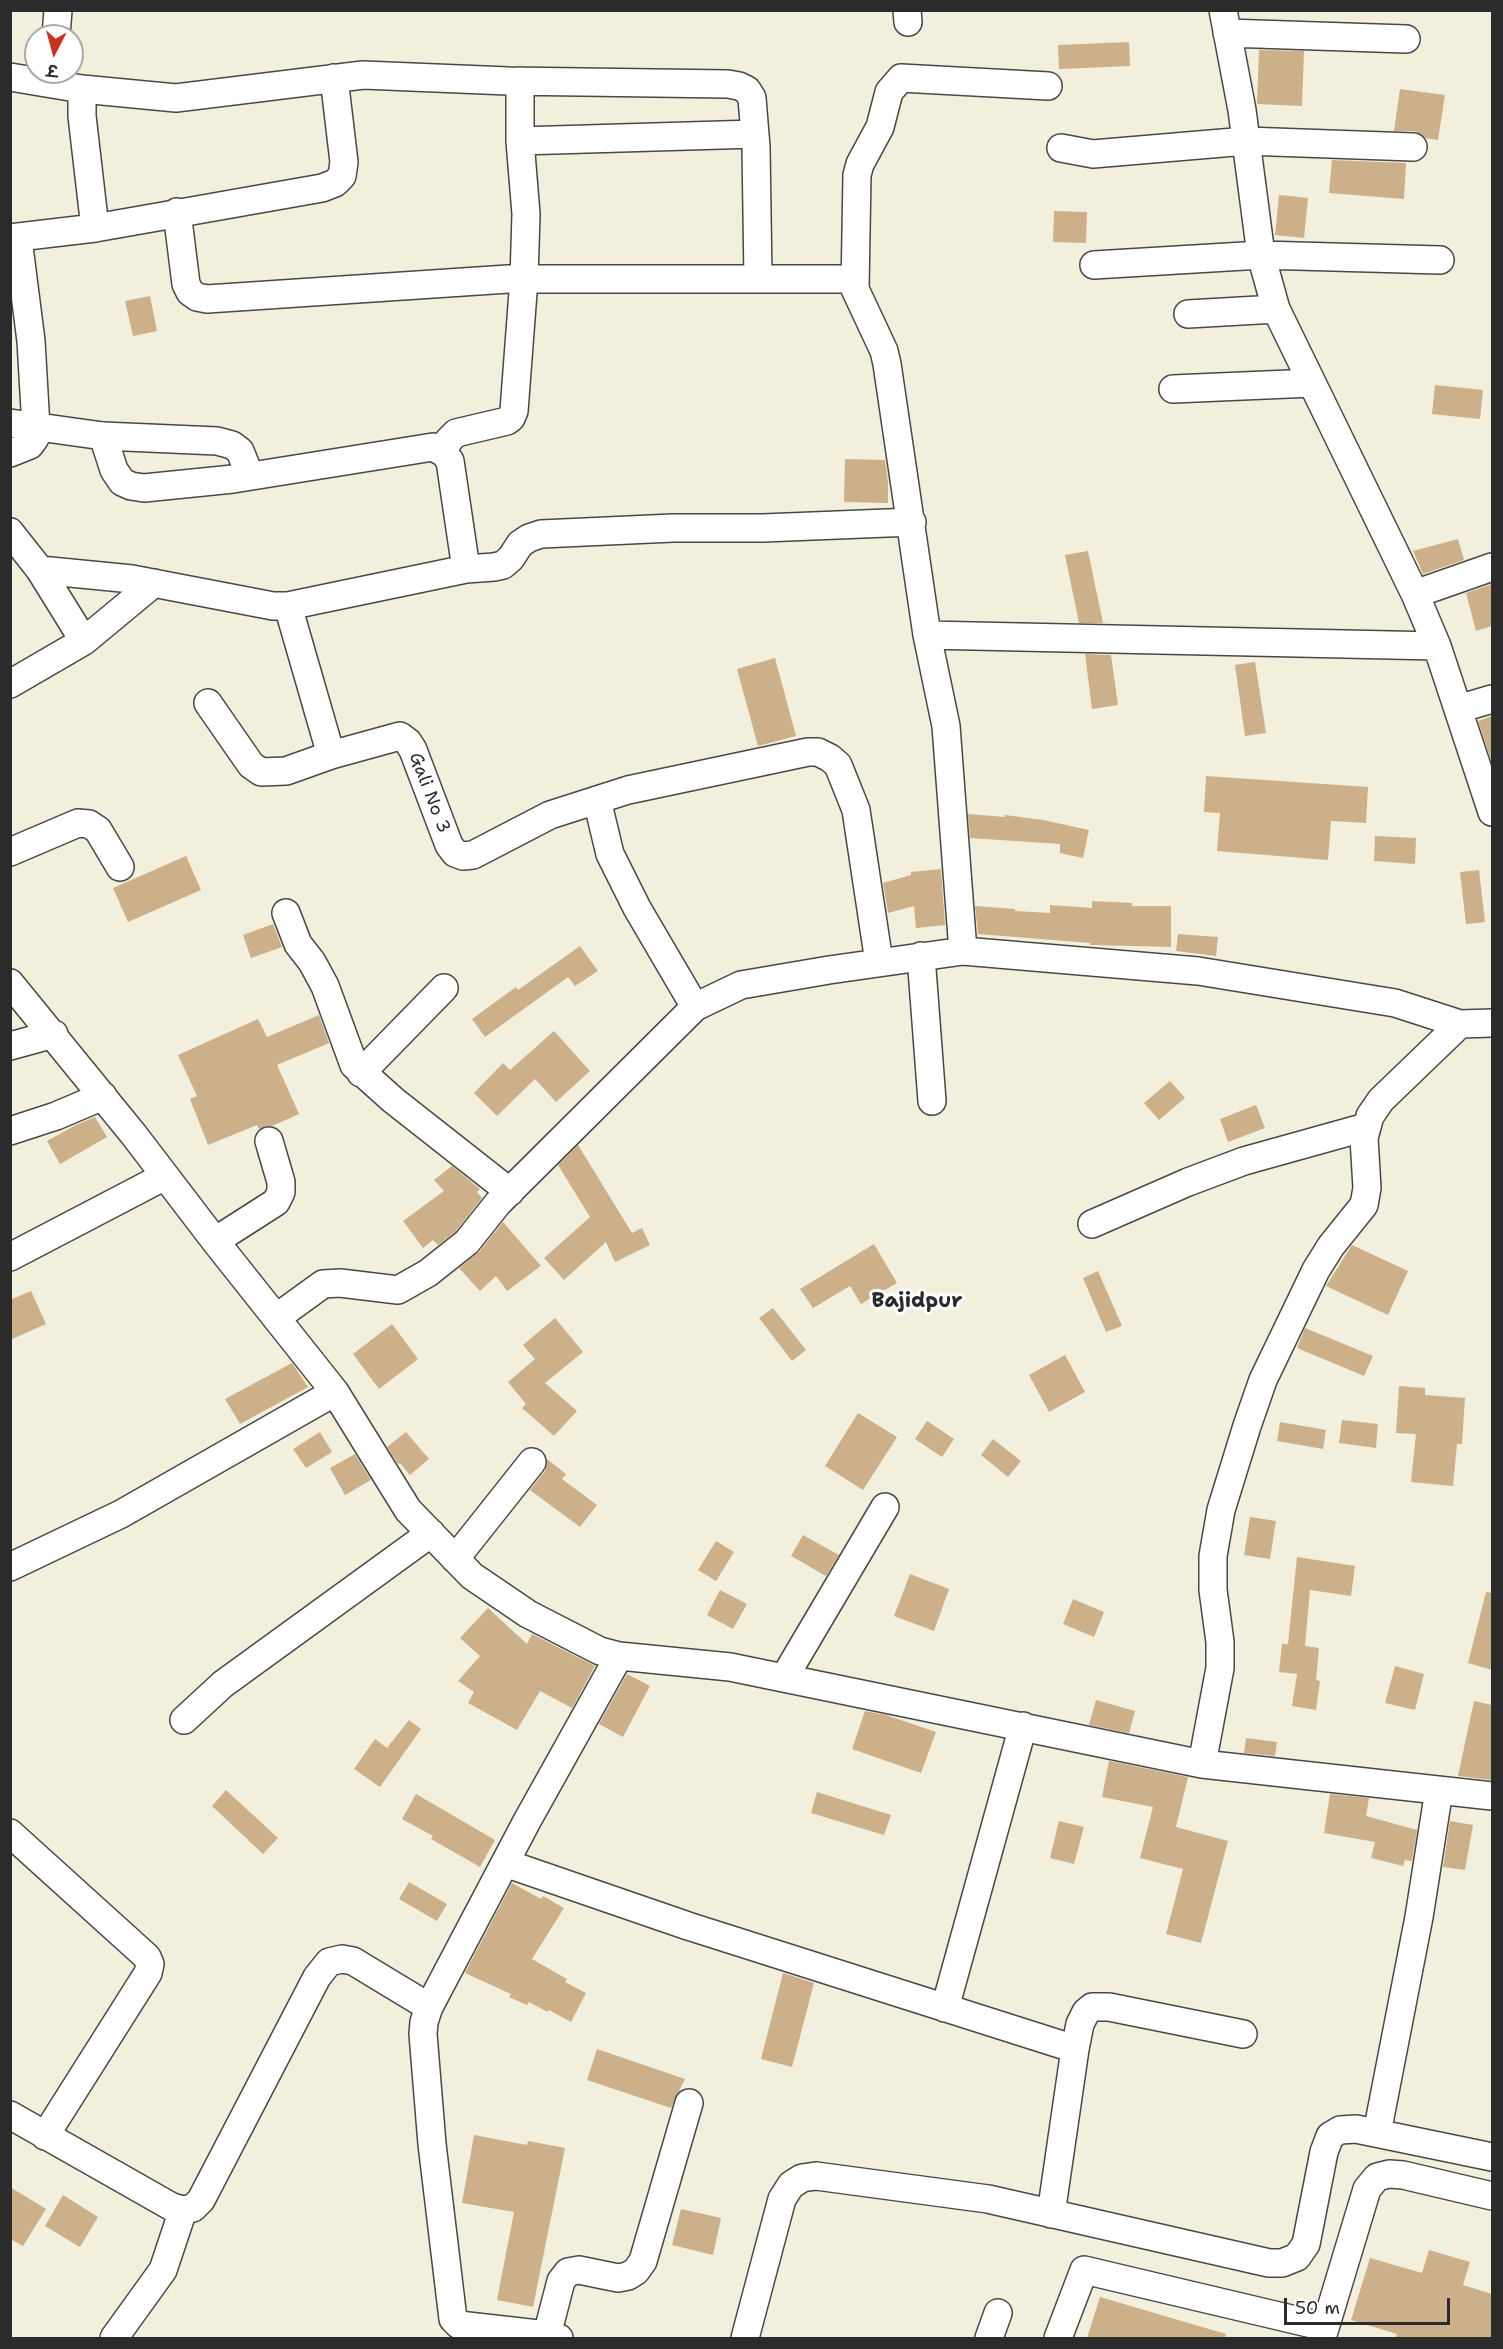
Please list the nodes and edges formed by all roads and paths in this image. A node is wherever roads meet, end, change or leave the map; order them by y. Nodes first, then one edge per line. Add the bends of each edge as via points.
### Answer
1 (1225, 22) edge
2 (1406, 39) dead end
3 (334, 78) junction
4 (520, 81) junction
5 (69, 84) edge
6 (1048, 86) dead end
7 (82, 89) junction
8 (755, 134) junction
9 (520, 141) junction
10 (1246, 141) junction
11 (1413, 147) dead end
12 (1061, 148) dead end
13 (177, 212) junction
14 (95, 228) junction
15 (14, 238) edge
16 (1261, 255) junction
17 (1440, 260) dead end
18 (1094, 265) dead end
19 (524, 279) junction
20 (758, 279) junction
21 (854, 279) junction
22 (1276, 309) junction
23 (1188, 314) dead end
24 (1312, 383) junction
25 (1173, 388) dead end
26 (23, 425) edge
27 (103, 436) junction
28 (10, 453) edge
29 (444, 453) junction
30 (250, 476) junction
31 (912, 522) junction
32 (10, 532) edge
33 (1492, 567) edge
34 (466, 569) junction
35 (40, 570) junction
36 (154, 583) junction
37 (1415, 594) junction
38 (288, 606) junction
39 (927, 635) junction
40 (84, 641) junction
41 (1437, 646) junction
42 (10, 684) edge
43 (1492, 699) edge
44 (208, 704) dead end
45 (1458, 709) junction
46 (331, 755) junction
47 (597, 800) junction
48 (1492, 812) edge
49 (10, 852) edge
50 (120, 867) dead end
51 (286, 912) dead end
52 (963, 951) junction
53 (921, 956) junction
54 (879, 962) junction
55 (10, 983) edge
56 (444, 988) dead end
57 (695, 1007) junction
58 (1492, 1023) edge
59 (1460, 1024) junction
60 (54, 1035) junction
61 (10, 1046) edge
62 (361, 1073) junction
63 (103, 1096) junction
64 (932, 1101) dead end
65 (1366, 1126) junction
66 (10, 1131) edge
67 (269, 1141) dead end
68 (165, 1176) junction
69 (510, 1192) junction
70 (1092, 1224) dead end
71 (215, 1241) junction
72 (10, 1257) edge
73 (276, 1318) junction
74 (335, 1392) junction
75 (532, 1462) dead end
76 (885, 1507) dead end
77 (431, 1533) junction
78 (456, 1559) junction
79 (10, 1567) edge
80 (619, 1656) junction
81 (784, 1678) junction
82 (184, 1720) dead end
83 (1023, 1726) junction
84 (1202, 1764) junction
85 (1439, 1790) junction
86 (1492, 1796) edge
87 (10, 1833) edge
88 (505, 1863) junction
89 (429, 2007) junction
90 (945, 2008) junction
91 (1243, 2034) dead end
92 (1075, 2049) junction
93 (689, 2103) dead end
94 (10, 2115) edge
95 (1377, 2133) junction
96 (45, 2136) junction
97 (1492, 2157) edge
98 (1492, 2196) edge
99 (183, 2210) junction
100 (1051, 2214) junction
101 (998, 2313) dead end
102 (1323, 2333) edge
103 (553, 2337) edge
104 (114, 2338) edge
105 (745, 2338) edge
106 (989, 2338) edge
107 (1058, 2338) edge

1 - 2 street
1 - 10 street
3 - 4 street via 363,75
3 - 7 street via 176,98
3 - 13 street via 344,162 342,176 335,183
4 - 8 street via 739,86 752,98
4 - 9 street
5 - 7 street
6 - 21 street via 915,78 901,78 894,84 880,127 857,175
7 - 14 street
8 - 9 street
8 - 20 street
9 - 19 street via 526,200
10 - 11 street
10 - 12 street via 1102,153
10 - 16 street
13 - 14 street
13 - 19 street via 186,284 197,297 207,299
14 - 15 street
15 - 26 street via 31,341
16 - 17 street
16 - 18 street
16 - 22 street
19 - 20 street
19 - 29 street via 512,418 456,433 450,437
20 - 21 street
21 - 31 street via 858,298 884,351
22 - 23 street
22 - 24 street
24 - 25 street
24 - 37 street
26 - 27 street
26 - 28 street via 34,438 30,445
27 - 30 street via 232,444 240,451
27 - 30 street via 114,471 131,486 144,488
29 - 30 street via 433,447
29 - 34 street via 450,461
31 - 34 street via 542,534 520,544 503,565
31 - 39 street
32 - 35 street
33 - 37 street
34 - 38 street
35 - 36 street
35 - 40 street
36 - 38 street
36 - 40 street
37 - 41 street
38 - 46 street
39 - 41 street
39 - 52 street via 946,726
40 - 42 street
41 - 45 street
43 - 45 street
44 - 46 street via 251,765 261,772 286,771
45 - 48 street
46 - 47 street, Gali No 3 via 391,737 400,736 408,742 449,845 463,856 550,815
47 - 54 street via 647,785 808,752 830,758 838,765 856,810
47 - 57 street via 610,854
49 - 50 street via 78,823 88,824 98,830
51 - 62 street via 298,944 325,986 354,1065
52 - 53 street
52 - 59 street via 1198,971 1395,1003
53 - 54 street
53 - 64 street
54 - 57 street via 741,985
55 - 60 street
56 - 62 street
57 - 69 street
58 - 59 street
59 - 65 street via 1381,1100
60 - 61 street
60 - 63 street
62 - 69 street
63 - 66 street
63 - 68 street
65 - 70 street via 1244,1161
65 - 84 street via 1364,1205 1316,1270 1263,1380 1221,1510 1213,1556 1220,1668
67 - 71 street via 281,1182 276,1202
68 - 71 street
68 - 72 street
69 - 73 street via 467,1242 406,1287 388,1290 323,1284
71 - 73 street
73 - 74 street
74 - 77 street via 408,1510
74 - 79 street via 121,1514
75 - 78 street
76 - 81 street
77 - 78 street
77 - 82 street via 223,1684
78 - 80 street via 472,1576 528,1614 600,1651
80 - 81 street via 730,1667
80 - 88 street
81 - 83 street
83 - 84 street
83 - 90 street
84 - 85 street
85 - 86 street
85 - 95 street
87 - 96 street via 147,1957 150,1964
88 - 89 street
88 - 90 street
89 - 99 street via 353,1961 330,1962 317,1977 201,2200 193,2208
89 - 103 street via 423,2034 453,2319 459,2325
90 - 92 street
91 - 92 street via 1092,2007 1080,2024
92 - 100 street
93 - 103 street via 643,2261 636,2271 618,2278 579,2270 568,2272 561,2281
94 - 96 street
95 - 97 street
95 - 100 street via 1340,2130 1330,2136 1306,2244 1298,2257 1282,2263
96 - 99 street
98 - 102 street via 1403,2175 1377,2177 1366,2189
99 - 104 street via 163,2270
100 - 105 street via 988,2199 816,2176 802,2178 791,2185 782,2199
101 - 106 street
102 - 107 street via 1084,2270

